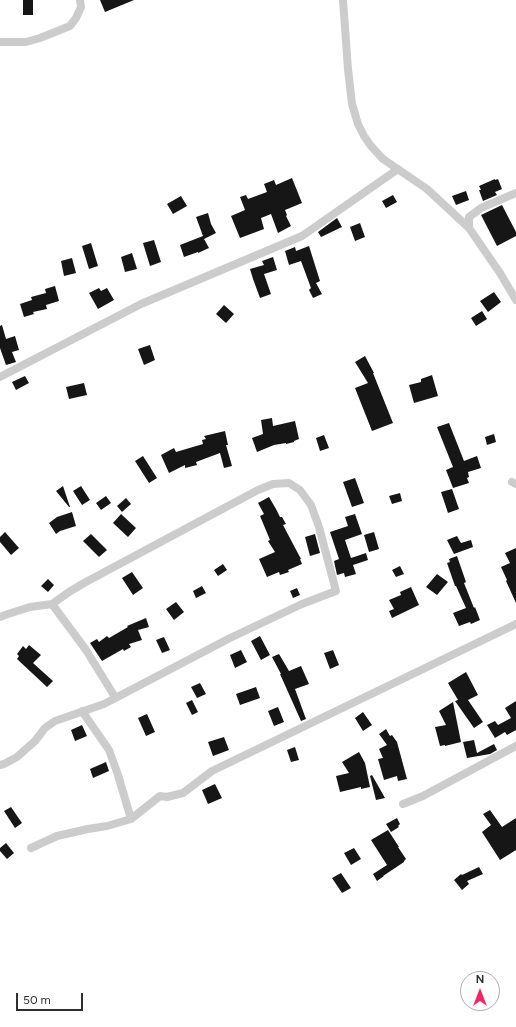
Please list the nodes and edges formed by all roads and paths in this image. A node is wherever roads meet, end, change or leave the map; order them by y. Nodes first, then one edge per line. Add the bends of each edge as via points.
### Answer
1 (80, 0) edge
2 (343, 0) edge
3 (0, 42) edge
4 (398, 169) junction
5 (516, 193) edge
6 (469, 228) junction
7 (516, 300) edge
8 (0, 377) edge
9 (52, 604) junction
10 (0, 617) edge
11 (516, 624) edge
12 (115, 697) junction
13 (82, 711) junction
14 (516, 746) edge
15 (0, 765) edge
16 (403, 804) dead end
17 (131, 819) junction
18 (31, 848) dead end

1 - 3 street via 76,18 70,26 26,42
2 - 4 street via 352,104 358,124 371,146 383,159
4 - 6 street via 427,189
4 - 8 street via 302,236 141,304
5 - 6 street via 481,208 469,217
6 - 7 street
9 - 10 street via 30,607
9 - 12 street via 86,650
9 - 12 street via 84,583 273,484 289,483 300,490 311,505 336,591 230,638
11 - 17 street via 212,771 183,793 160,796
12 - 13 street via 104,704
13 - 15 street via 54,721 17,757
13 - 17 street via 109,750
14 - 16 street via 423,796
17 - 18 street via 57,836

